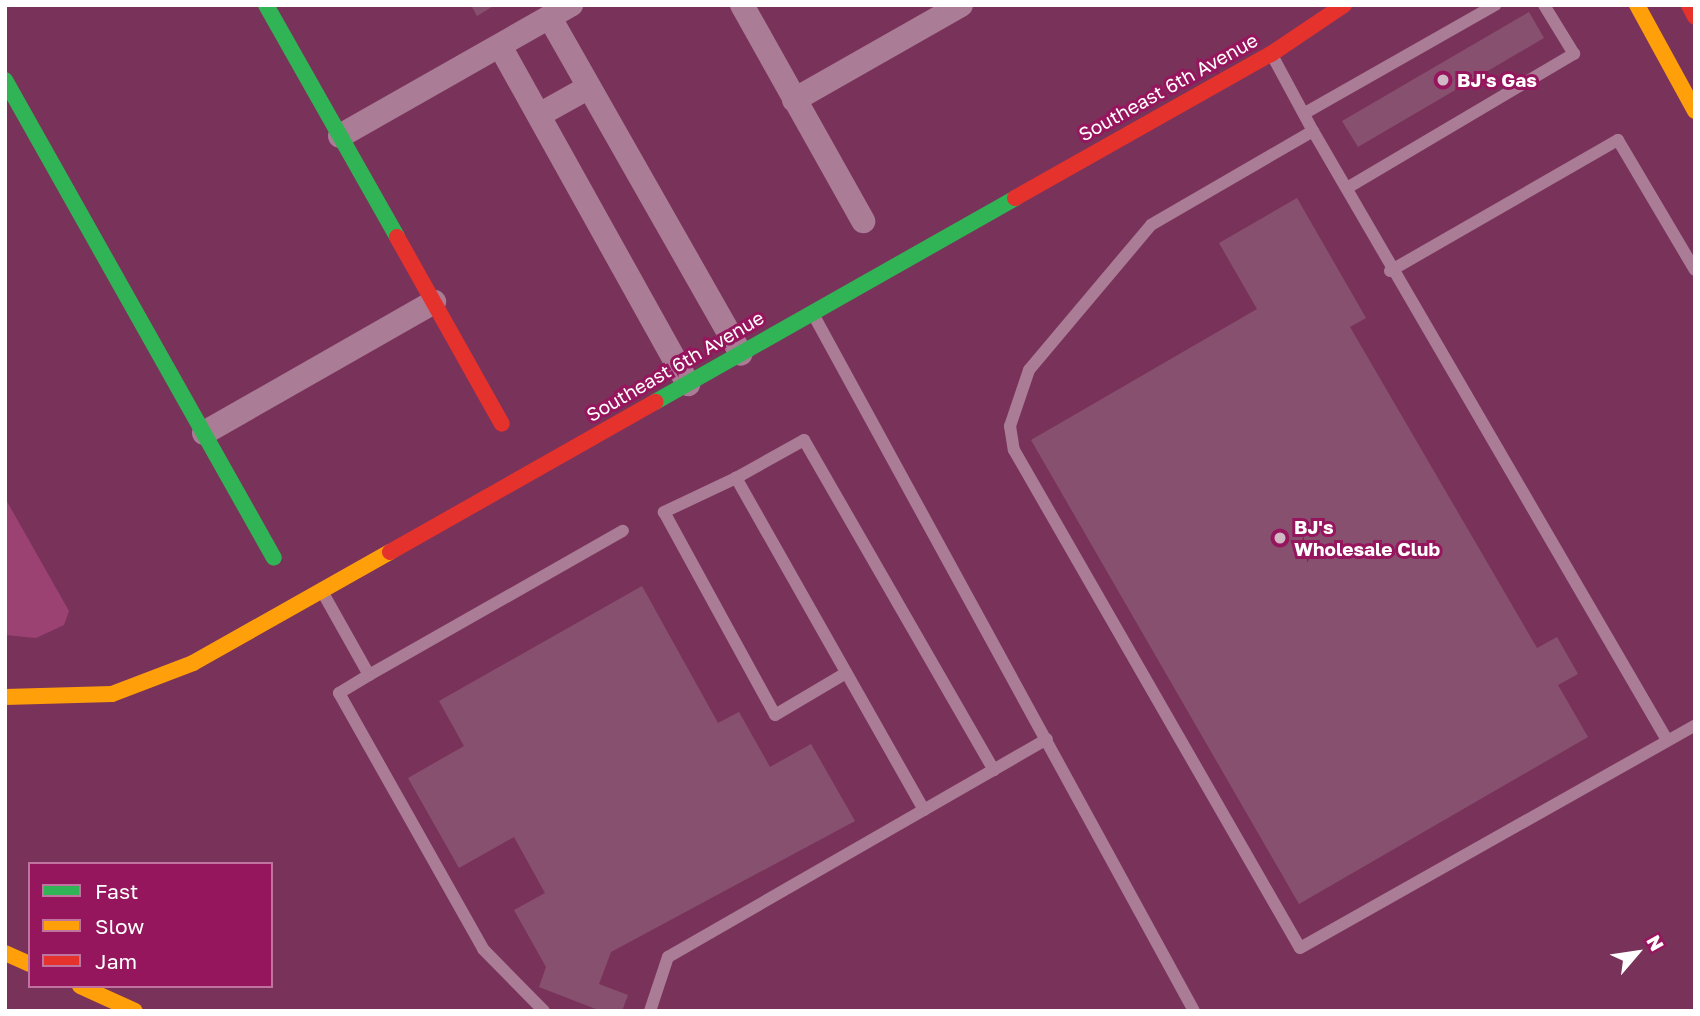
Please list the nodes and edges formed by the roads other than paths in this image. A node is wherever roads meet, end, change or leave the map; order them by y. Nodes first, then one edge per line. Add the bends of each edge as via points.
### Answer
1 (266, 5) edge
2 (742, 5) edge
3 (961, 5) edge
4 (1344, 5) edge
5 (1495, 5) edge
6 (1544, 5) edge
7 (1637, 5) edge
8 (1689, 5) edge
9 (560, 12) edge
10 (1695, 16) edge
11 (500, 46) junction
12 (1271, 54) junction
13 (5, 80) edge
14 (589, 87) junction
15 (794, 100) junction
16 (1695, 111) edge
17 (1305, 113) junction
18 (539, 114) junction
19 (1314, 131) junction
20 (340, 136) junction
21 (1346, 188) junction
22 (863, 221) dead end
23 (1695, 270) edge
24 (1390, 271) junction
25 (434, 302) junction
26 (811, 311) junction
27 (741, 354) junction
28 (688, 384) junction
29 (502, 424) dead end
30 (204, 433) junction
31 (736, 478) junction
32 (623, 531) dead end
33 (274, 558) dead end
34 (321, 590) junction
35 (846, 673) junction
36 (369, 675) junction
37 (5, 697) edge
38 (1695, 725) edge
39 (1047, 739) junction
40 (1667, 740) junction
41 (994, 769) junction
42 (924, 810) junction
43 (5, 953) edge
44 (28, 963) edge
45 (84, 988) edge
46 (135, 1011) edge
47 (544, 1011) edge
48 (650, 1011) edge
49 (1195, 1011) edge

1 - 20 main road
2 - 15 street
3 - 15 street
4 - 12 main road, Southeast 6th Avenue
5 - 17 lane
6 - 21 lane via 1574,54
7 - 16 main road
8 - 10 main road
9 - 11 street
9 - 14 street
11 - 18 street
11 - 20 street
12 - 17 lane
12 - 26 main road, Southeast 6th Avenue
13 - 30 main road
14 - 18 street
14 - 27 street
15 - 22 street
17 - 19 lane
18 - 28 street
19 - 21 lane
19 - 40 lane via 1151,225 1029,370 1010,426 1014,450 1300,947
20 - 25 main road
21 - 24 lane
23 - 24 lane via 1618,140
24 - 40 lane
25 - 29 main road
25 - 30 street
26 - 27 main road, Southeast 6th Avenue
26 - 39 lane
27 - 28 main road, Southeast 6th Avenue
28 - 34 main road, Southeast 6th Avenue
30 - 33 main road
31 - 35 lane
31 - 35 lane via 664,512 775,715
31 - 41 lane via 804,440
32 - 36 lane
34 - 36 lane
34 - 37 main road, Southeast 6th Avenue via 146,685 74,699
35 - 42 lane
36 - 47 lane via 339,693 482,949
38 - 40 lane
39 - 41 lane
39 - 49 lane
41 - 42 lane
42 - 48 lane via 668,957
43 - 44 main road
45 - 46 main road

